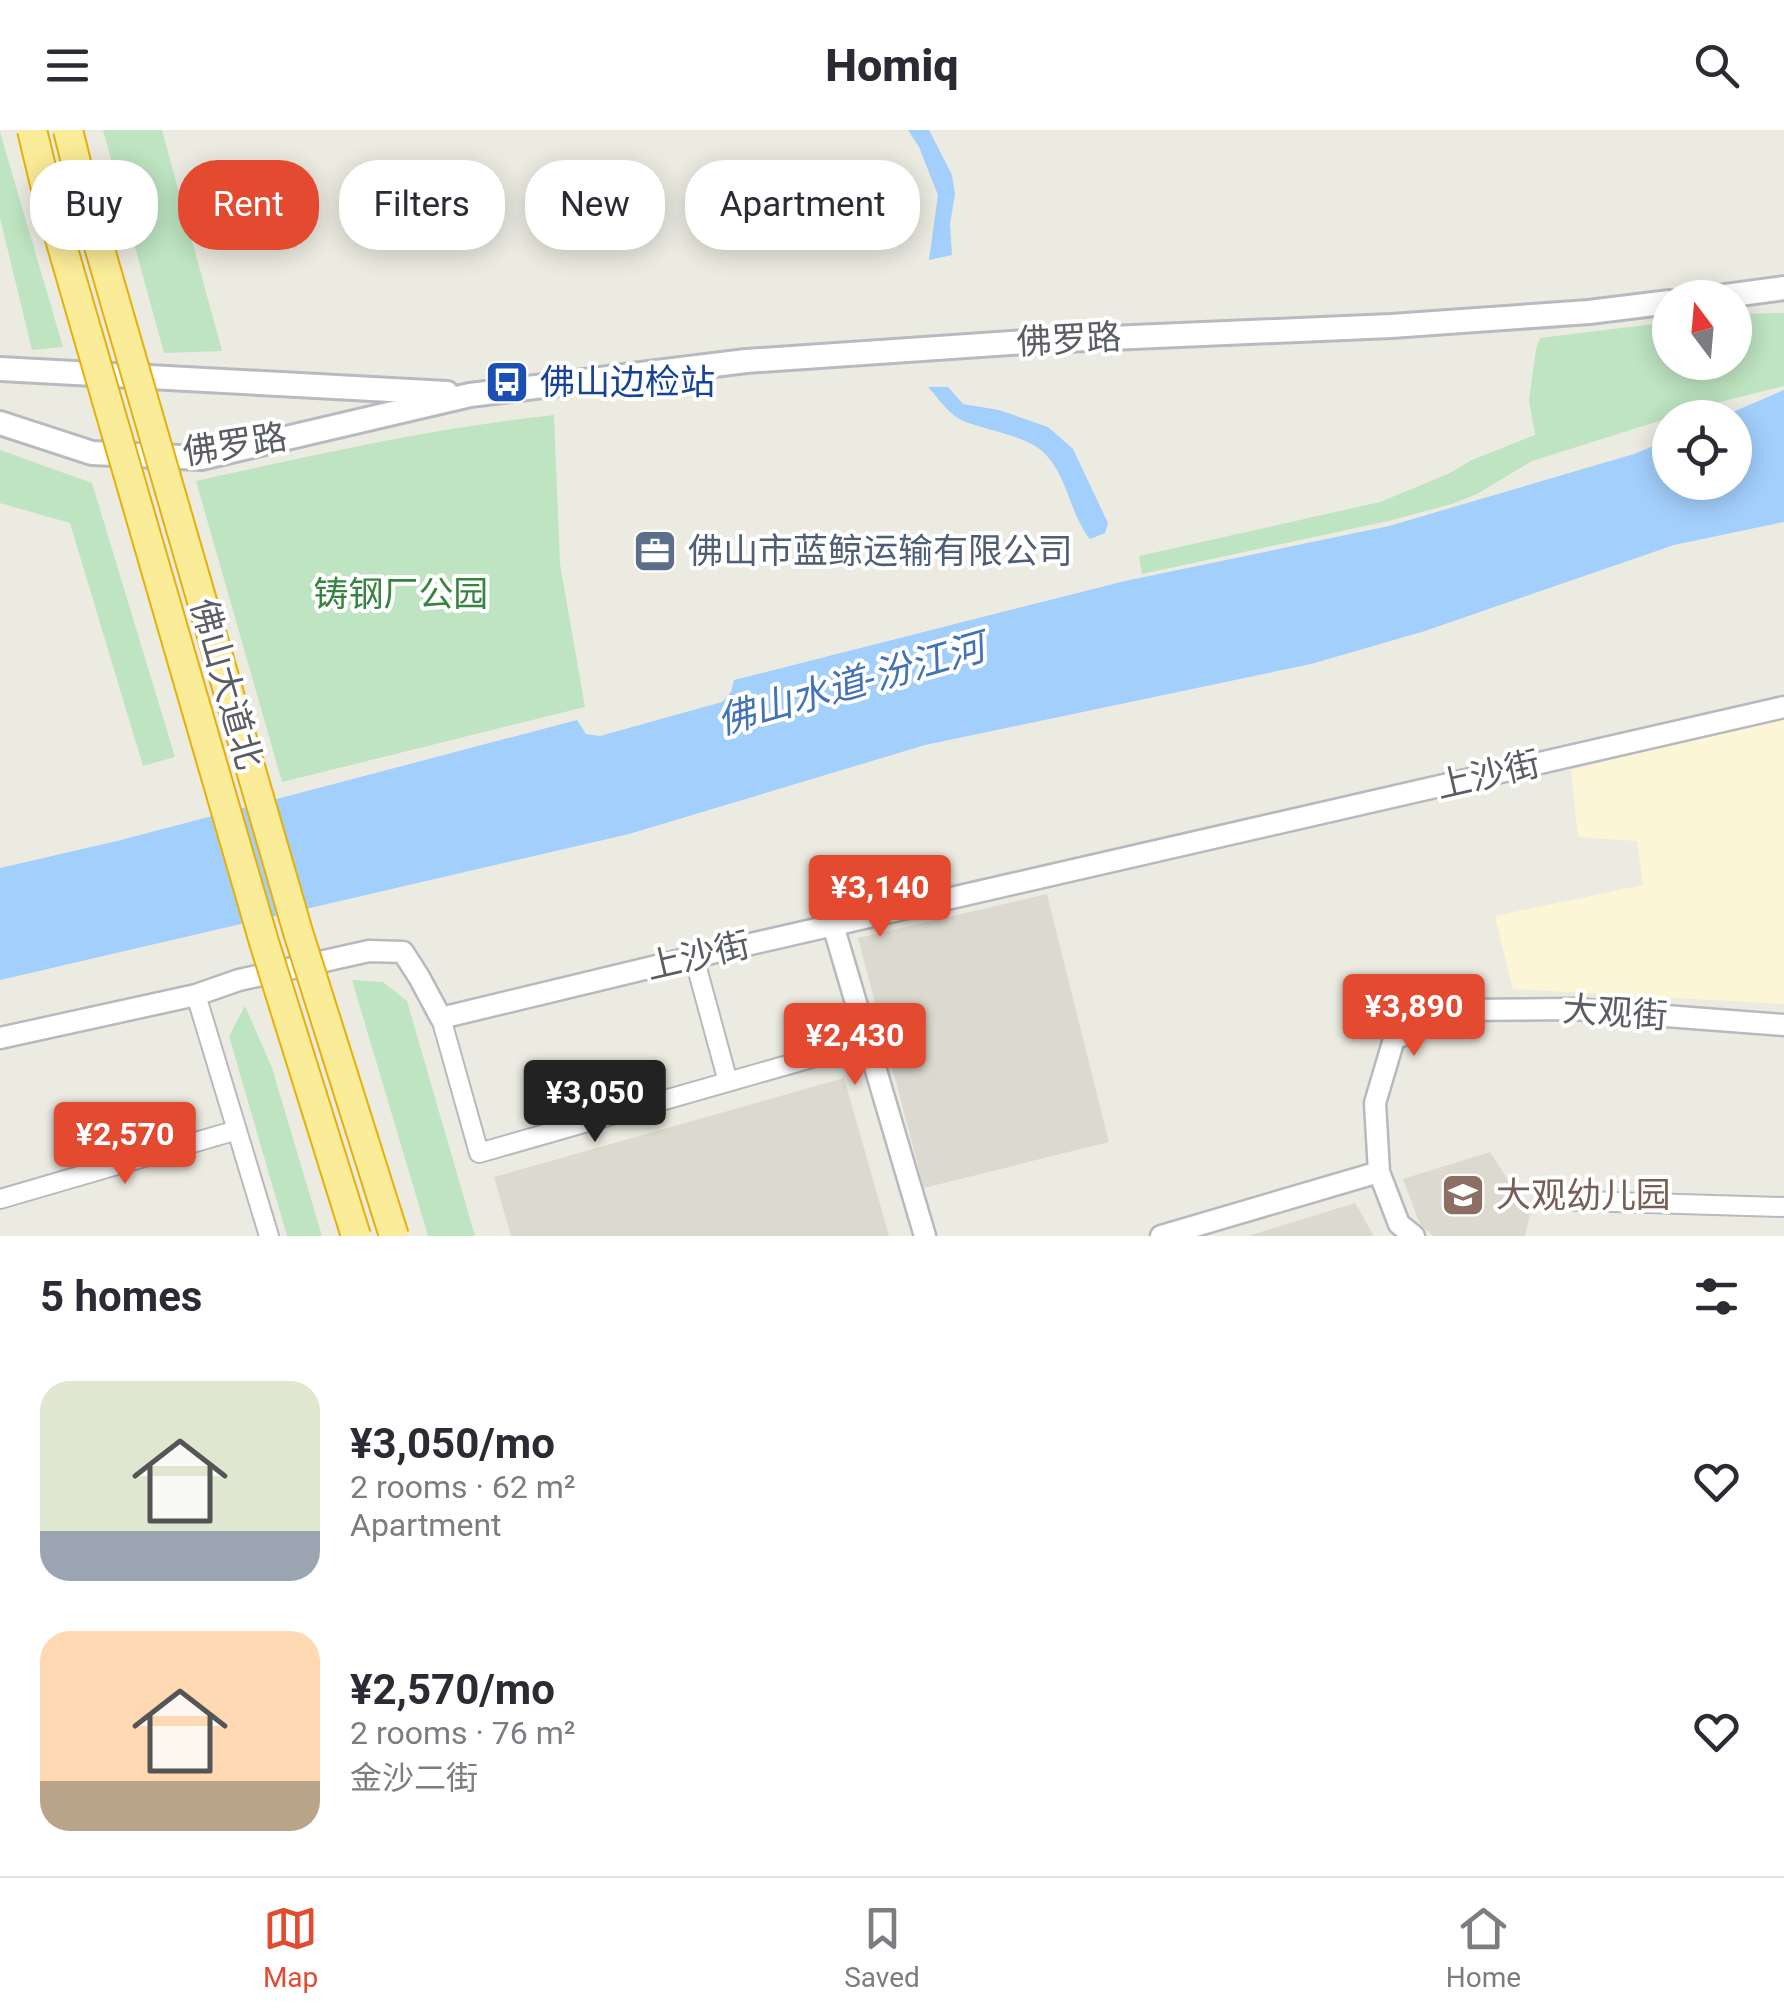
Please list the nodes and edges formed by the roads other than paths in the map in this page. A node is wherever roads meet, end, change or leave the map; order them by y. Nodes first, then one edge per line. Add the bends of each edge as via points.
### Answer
1 (32, 130) edge
2 (68, 130) edge
3 (1784, 288) edge
4 (1752, 292) edge
5 (1652, 304) edge
6 (0, 369) edge
7 (470, 395) junction
8 (0, 423) edge
9 (1784, 707) edge
10 (833, 925) junction
11 (694, 957) junction
12 (196, 994) junction
13 (441, 1018) junction
14 (1784, 1025) edge
15 (0, 1038) edge
16 (868, 1042) junction
17 (728, 1082) junction
18 (237, 1130) junction
19 (1379, 1172) junction
20 (0, 1198) edge
21 (1548, 1200) dead end
22 (1784, 1207) edge
23 (269, 1236) edge
24 (356, 1236) edge
25 (394, 1236) edge
26 (924, 1236) edge
27 (1161, 1236) edge
28 (1414, 1236) edge

1 - 24 highway, 佛山大道北, bridge via 264,942
2 - 25 highway, 佛山大道北, bridge via 298,932
3 - 4 main road
5 - 7 main road, 佛罗路 via 746,361
6 - 7 main road, 佛罗路
7 - 8 main road, 佛罗路 via 201,458 92,453
9 - 10 street, 上沙街
10 - 11 street, 上沙街
10 - 16 street
11 - 13 street, 上沙街
11 - 17 street
12 - 13 street via 369,951 403,952
12 - 15 street
12 - 18 street
13 - 17 street via 479,1152
14 - 19 street, 大观街 via 1574,1009 1459,1010 1394,1039 1375,1103
16 - 17 street
16 - 26 street
18 - 20 street
18 - 23 street
19 - 27 street
19 - 28 street, 大观街 via 1400,1224
21 - 22 street

